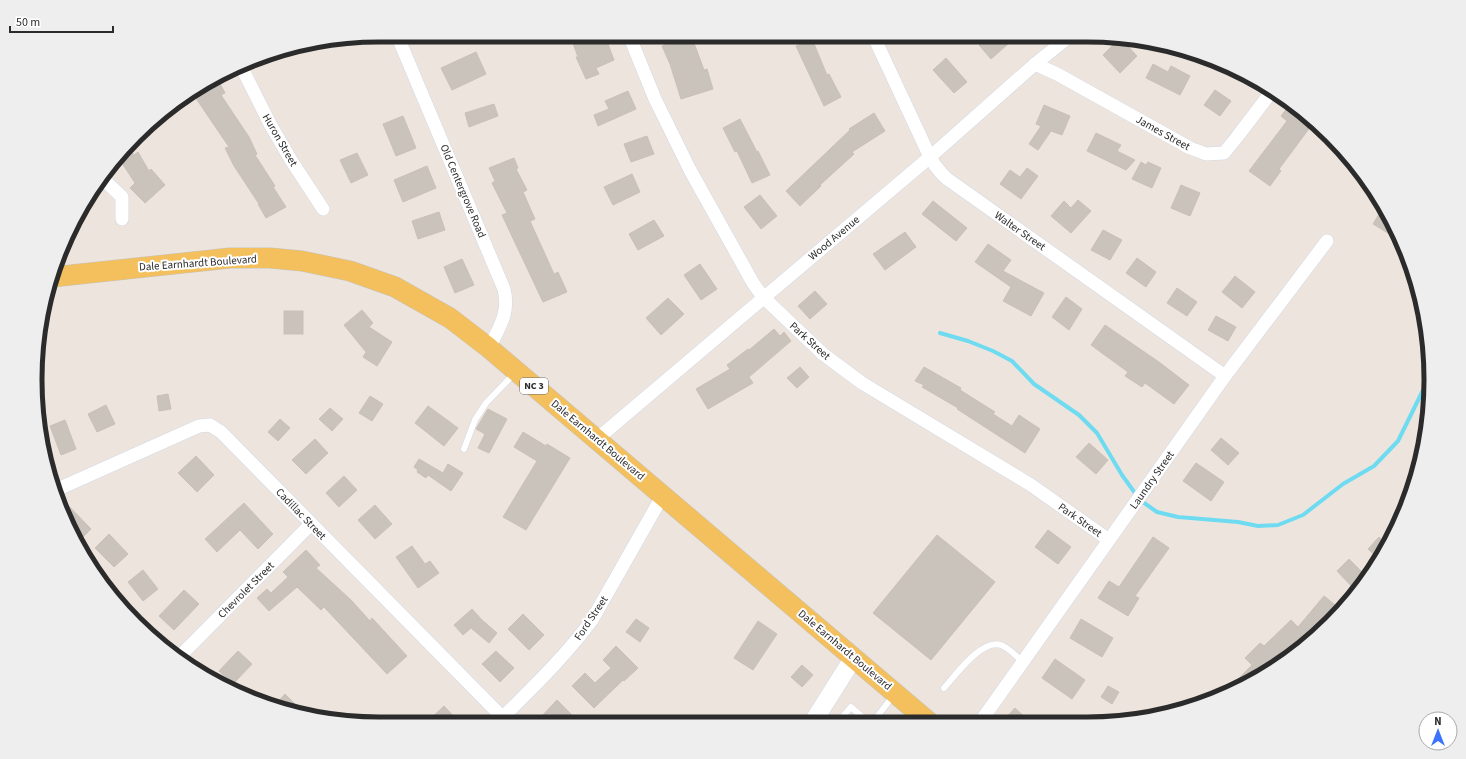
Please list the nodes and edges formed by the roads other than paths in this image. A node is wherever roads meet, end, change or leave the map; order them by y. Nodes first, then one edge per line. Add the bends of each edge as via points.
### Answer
1 (400, 42) edge
2 (632, 42) edge
3 (876, 42) edge
4 (1062, 42) edge
5 (1035, 64) junction
6 (243, 71) edge
7 (1269, 96) edge
8 (930, 157) junction
9 (106, 182) edge
10 (323, 209) dead end
11 (122, 219) dead end
12 (1327, 241) dead end
13 (58, 276) edge
14 (763, 297) junction
15 (489, 348) junction
16 (516, 371) junction
17 (1225, 376) junction
18 (596, 439) junction
19 (464, 449) dead end
20 (60, 488) edge
21 (663, 495) junction
22 (311, 524) junction
23 (1109, 540) junction
24 (183, 653) edge
25 (854, 657) junction
26 (1023, 662) junction
27 (944, 688) dead end
28 (896, 693) junction
29 (498, 717) edge
30 (506, 717) edge
31 (816, 717) edge
32 (842, 717) edge
33 (862, 717) edge
34 (877, 717) edge
35 (919, 717) edge
36 (984, 717) edge

1 - 15 street, Old Centergrove Road via 504,289 504,320
2 - 14 street, Park Street via 655,98 690,170
3 - 8 street, Walter Street
4 - 5 street, Wood Avenue
5 - 7 street, James Street via 1190,148 1206,154 1224,153
5 - 8 street, Wood Avenue
6 - 10 street, Huron Street via 270,124
8 - 14 street, Wood Avenue
8 - 17 street, Walter Street via 934,166 946,178
9 - 11 street via 122,197
12 - 17 street, Laundry Street
13 - 15 main road, Dale Earnhardt Boulevard / NC 3 via 230,258 302,261 350,271 395,287 450,318
14 - 18 street, Wood Avenue
14 - 23 street, Park Street via 823,354 862,383 1031,485
15 - 16 main road, Dale Earnhardt Boulevard / NC 3
16 - 18 main road, Dale Earnhardt Boulevard / NC 3
16 - 19 lane via 486,403 475,420
17 - 23 street, Laundry Street
18 - 21 main road, Dale Earnhardt Boulevard / NC 3
20 - 22 street, Cadillac Street via 199,426 210,425 221,432
21 - 25 main road, Dale Earnhardt Boulevard / NC 3
21 - 30 street, Ford Street via 580,637
22 - 24 street, Chevrolet Street
22 - 29 street, Cadillac Street
23 - 26 street, Laundry Street
25 - 28 main road, Dale Earnhardt Boulevard / NC 3
25 - 31 street
26 - 27 lane via 1000,644 992,644 979,651
26 - 36 street, Laundry Street
28 - 34 lane
28 - 35 main road, Dale Earnhardt Boulevard / NC 3
32 - 33 lane via 851,707

